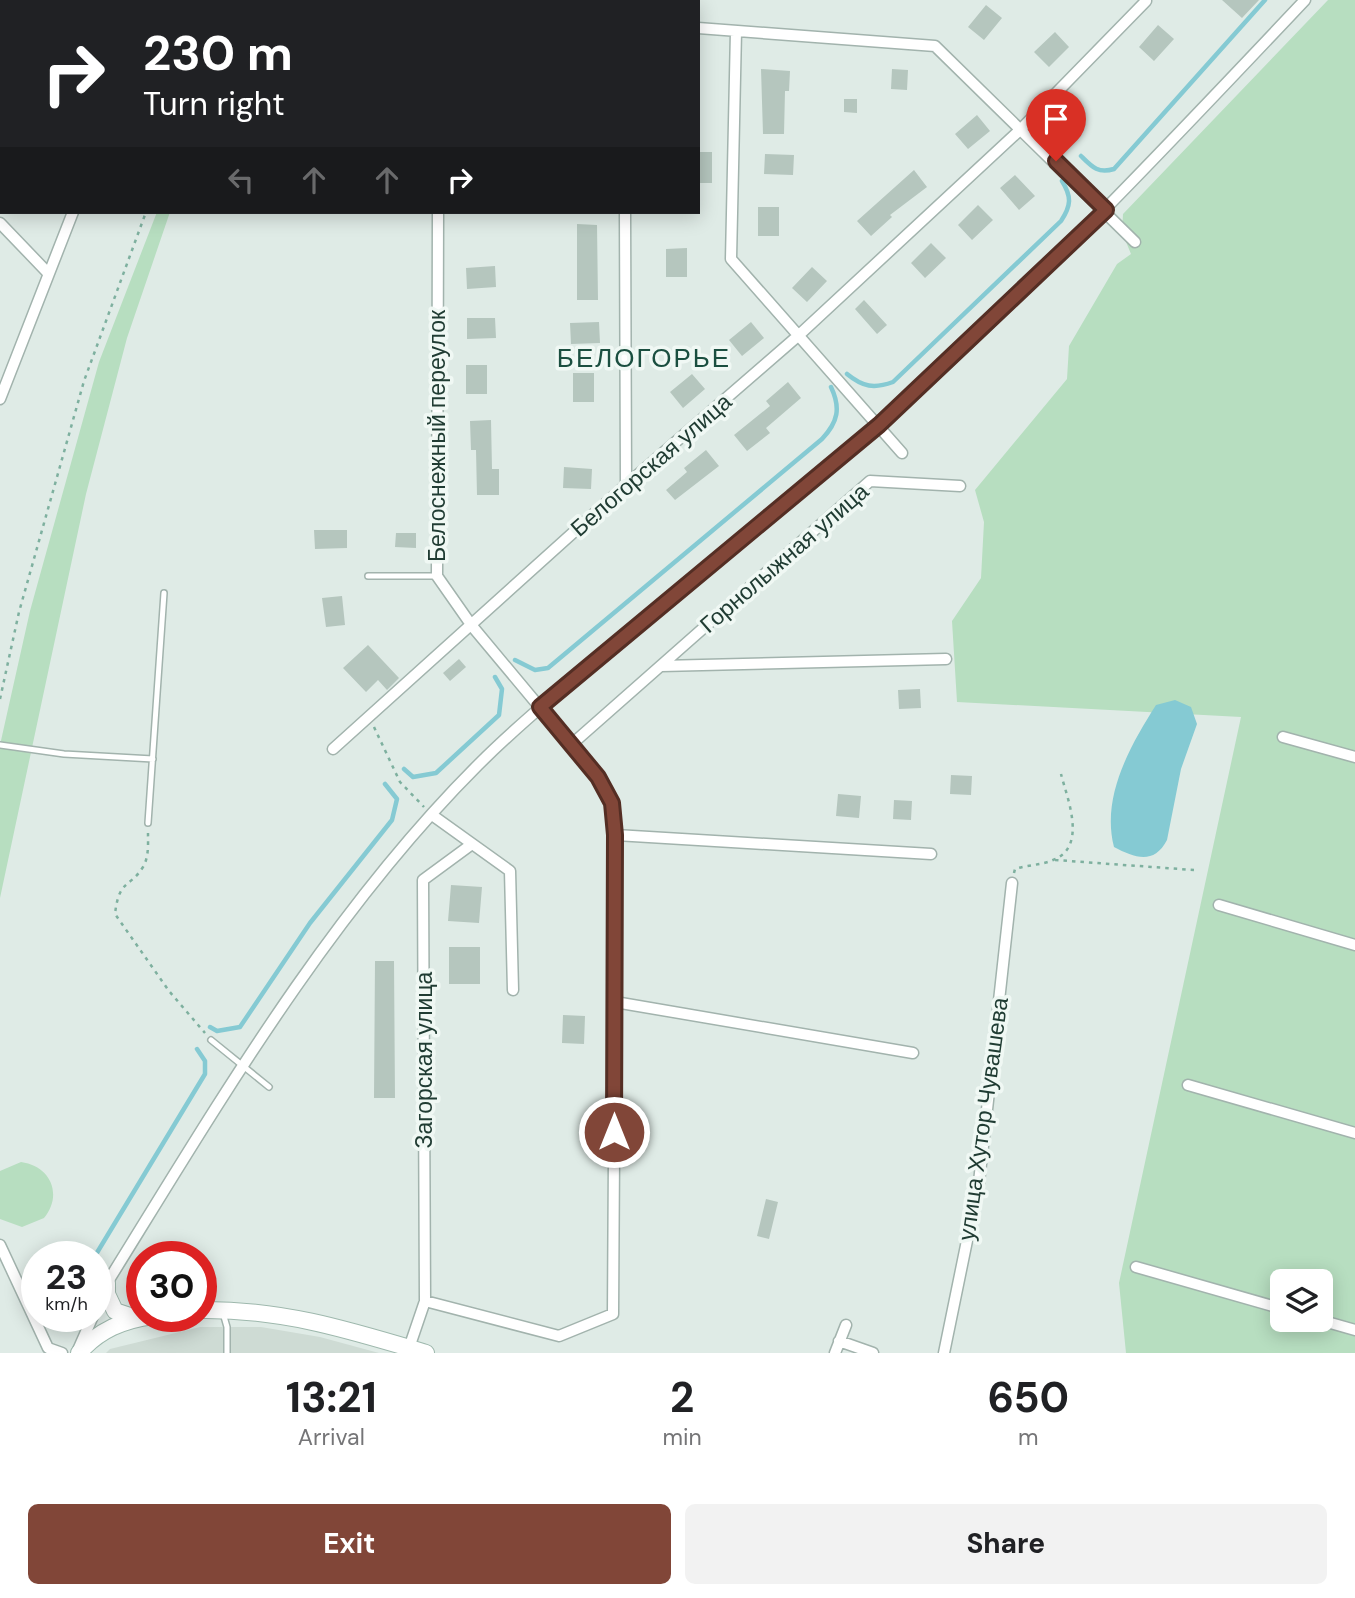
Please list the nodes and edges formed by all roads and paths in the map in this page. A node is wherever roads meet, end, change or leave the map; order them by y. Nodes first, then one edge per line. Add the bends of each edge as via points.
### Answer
1 (1305, 0) edge
2 (1146, 1) edge
3 (700, 28) edge
4 (736, 31) junction
5 (1022, 128) junction
6 (1106, 210) junction
7 (72, 214) edge
8 (145, 214) edge
9 (438, 214) edge
10 (625, 214) edge
11 (0, 223) edge
12 (1135, 242) dead end
13 (47, 272) junction
14 (799, 335) junction
15 (0, 399) edge
16 (879, 425) junction
17 (902, 453) dead end
18 (626, 485) junction
19 (960, 486) dead end
20 (368, 576) dead end
21 (437, 576) junction
22 (164, 593) dead end
23 (472, 626) junction
24 (946, 659) dead end
25 (661, 666) junction
26 (0, 699) edge
27 (540, 707) junction
28 (373, 713) junction
29 (1283, 737) dead end
30 (572, 744) junction
31 (0, 745) edge
32 (332, 749) dead end
33 (1355, 757) edge
34 (153, 759) junction
35 (1060, 774) dead end
36 (432, 815) junction
37 (148, 823) joint
38 (615, 835) junction
39 (472, 844) junction
40 (931, 854) dead end
41 (1055, 860) junction
42 (1194, 870) dead end
43 (1013, 883) joint
44 (1219, 905) dead end
45 (1355, 944) edge
46 (513, 990) dead end
47 (615, 1002) junction
48 (211, 1040) joint
49 (913, 1053) dead end
50 (241, 1066) junction
51 (1188, 1085) dead end
52 (269, 1087) dead end
53 (1355, 1133) edge
54 (0, 1245) edge
55 (1136, 1266) dead end
56 (112, 1275) edge
57 (425, 1301) junction
58 (112, 1305) edge
59 (1270, 1305) edge
60 (217, 1310) edge
61 (222, 1310) junction
62 (126, 1317) edge
63 (126, 1322) edge
64 (1333, 1323) edge
65 (846, 1325) dead end
66 (1355, 1329) edge
67 (87, 1332) edge
68 (839, 1341) junction
69 (409, 1348) junction
70 (62, 1353) edge
71 (78, 1353) edge
72 (226, 1353) edge
73 (426, 1353) edge
74 (835, 1353) edge
75 (873, 1353) edge
76 (944, 1353) edge

1 - 6 street
2 - 5 street, Белогорская улица
3 - 4 street
4 - 5 street via 935,46
4 - 14 street via 731,259
5 - 6 street
5 - 14 street, Белогорская улица
6 - 12 street
6 - 16 street
7 - 13 street
8 - 26 path via 84,381 19,612
9 - 21 street, Белоснежный переулок
10 - 18 street
11 - 13 street
13 - 15 street
14 - 16 street
14 - 18 street, Белогорская улица
16 - 17 street
16 - 27 street
18 - 23 street, Белогорская улица
19 - 25 street, Горнолыжная улица via 870,481
20 - 21 lane
21 - 23 street, Белоснежный переулок
22 - 34 lane
23 - 27 street, Белоснежный переулок
23 - 28 street, Белогорская улица
24 - 25 street, Горнолыжная улица
25 - 30 street, Горнолыжная улица
27 - 30 street
27 - 36 street via 478,764
28 - 32 street, Белогорская улица
28 - 36 path via 375,732 400,782
29 - 33 street
30 - 38 street via 612,803
31 - 34 lane
34 - 37 lane
35 - 41 path via 1074,821 1071,845
36 - 39 street
36 - 50 street via 323,948
37 - 48 path via 148,856 117,895 115,914 169,991
38 - 40 street
38 - 47 street
39 - 46 street via 510,871
39 - 57 street, Загорская улица via 423,880
41 - 42 path
41 - 43 path via 1015,869
43 - 76 street, улица Хутор Чувашева via 979,1182
44 - 45 street
47 - 49 street
47 - 57 street via 613,1314 559,1336
48 - 50 lane
50 - 52 lane
50 - 56 street
51 - 53 street
54 - 70 street via 48,1348
55 - 59 street
57 - 69 street
58 - 62 street
60 - 61 street
61 - 69 street via 257,1310 316,1321
61 - 72 lane
63 - 71 street via 88,1342
64 - 66 street
65 - 68 street
67 - 71 street
68 - 74 street
68 - 75 street
69 - 73 street

